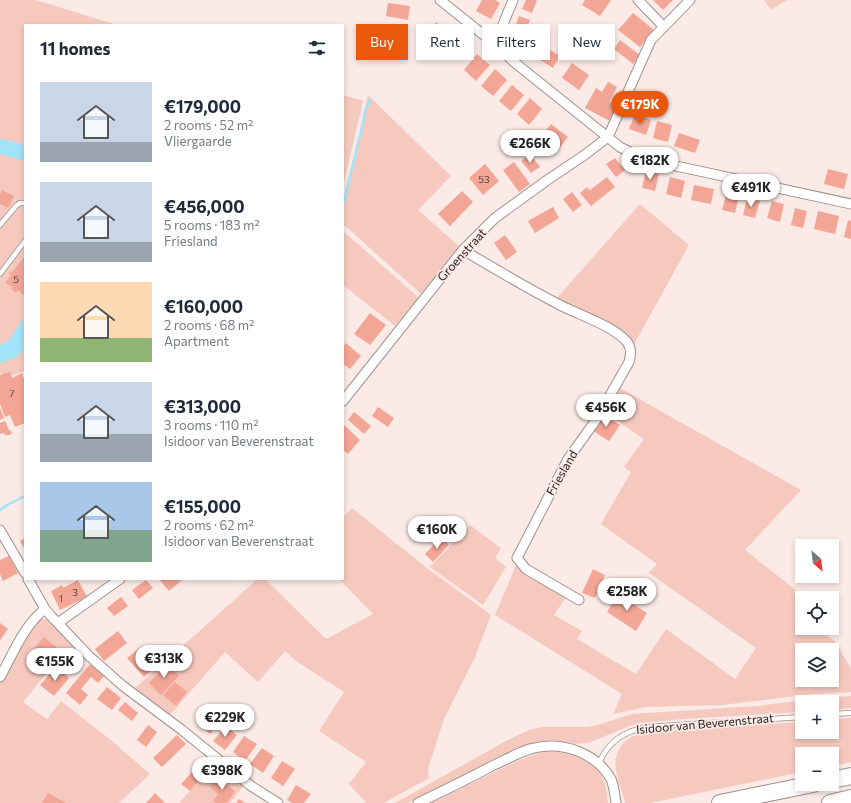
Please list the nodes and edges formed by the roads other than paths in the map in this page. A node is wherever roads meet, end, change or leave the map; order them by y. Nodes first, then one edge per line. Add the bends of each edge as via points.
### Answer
1 (440, 0) edge
2 (513, 0) edge
3 (638, 0) edge
4 (690, 0) edge
5 (503, 24) edge
6 (664, 27) junction
7 (482, 34) edge
8 (512, 60) edge
9 (608, 137) junction
10 (24, 203) edge
11 (851, 204) edge
12 (0, 225) edge
13 (24, 242) edge
14 (463, 250) junction
15 (0, 274) edge
16 (344, 400) edge
17 (0, 530) edge
18 (24, 571) edge
19 (29, 580) edge
20 (119, 580) edge
21 (579, 600) dead end
22 (45, 609) junction
23 (58, 623) junction
24 (0, 677) edge
25 (851, 713) edge
26 (839, 714) edge
27 (795, 716) edge
28 (599, 764) junction
29 (851, 776) edge
30 (839, 779) edge
31 (795, 788) edge
32 (851, 798) edge
33 (278, 803) edge
34 (418, 803) edge
35 (616, 803) edge
36 (720, 803) edge
37 (830, 803) edge

1 - 7 street
2 - 5 street
3 - 6 street
4 - 6 street
6 - 9 street via 651,40
8 - 9 street
9 - 11 street via 620,147 644,159
9 - 14 street, Groenstraat via 495,218
10 - 12 lane via 16,206
13 - 15 lane
14 - 16 street, Groenstraat
14 - 21 street, Friesland via 534,292 610,329 628,342 630,347 629,362 596,420 568,459 517,558 526,569
17 - 18 street
19 - 22 street
20 - 23 street
22 - 23 street
22 - 24 street via 29,626
23 - 33 street via 123,686 251,786
25 - 26 lane
27 - 28 lane, Isidoor van Beverenstraat via 632,730 611,744
28 - 34 street via 582,753 564,747 548,745 533,748
28 - 35 street via 612,783
29 - 30 highway
31 - 36 highway
32 - 37 highway

